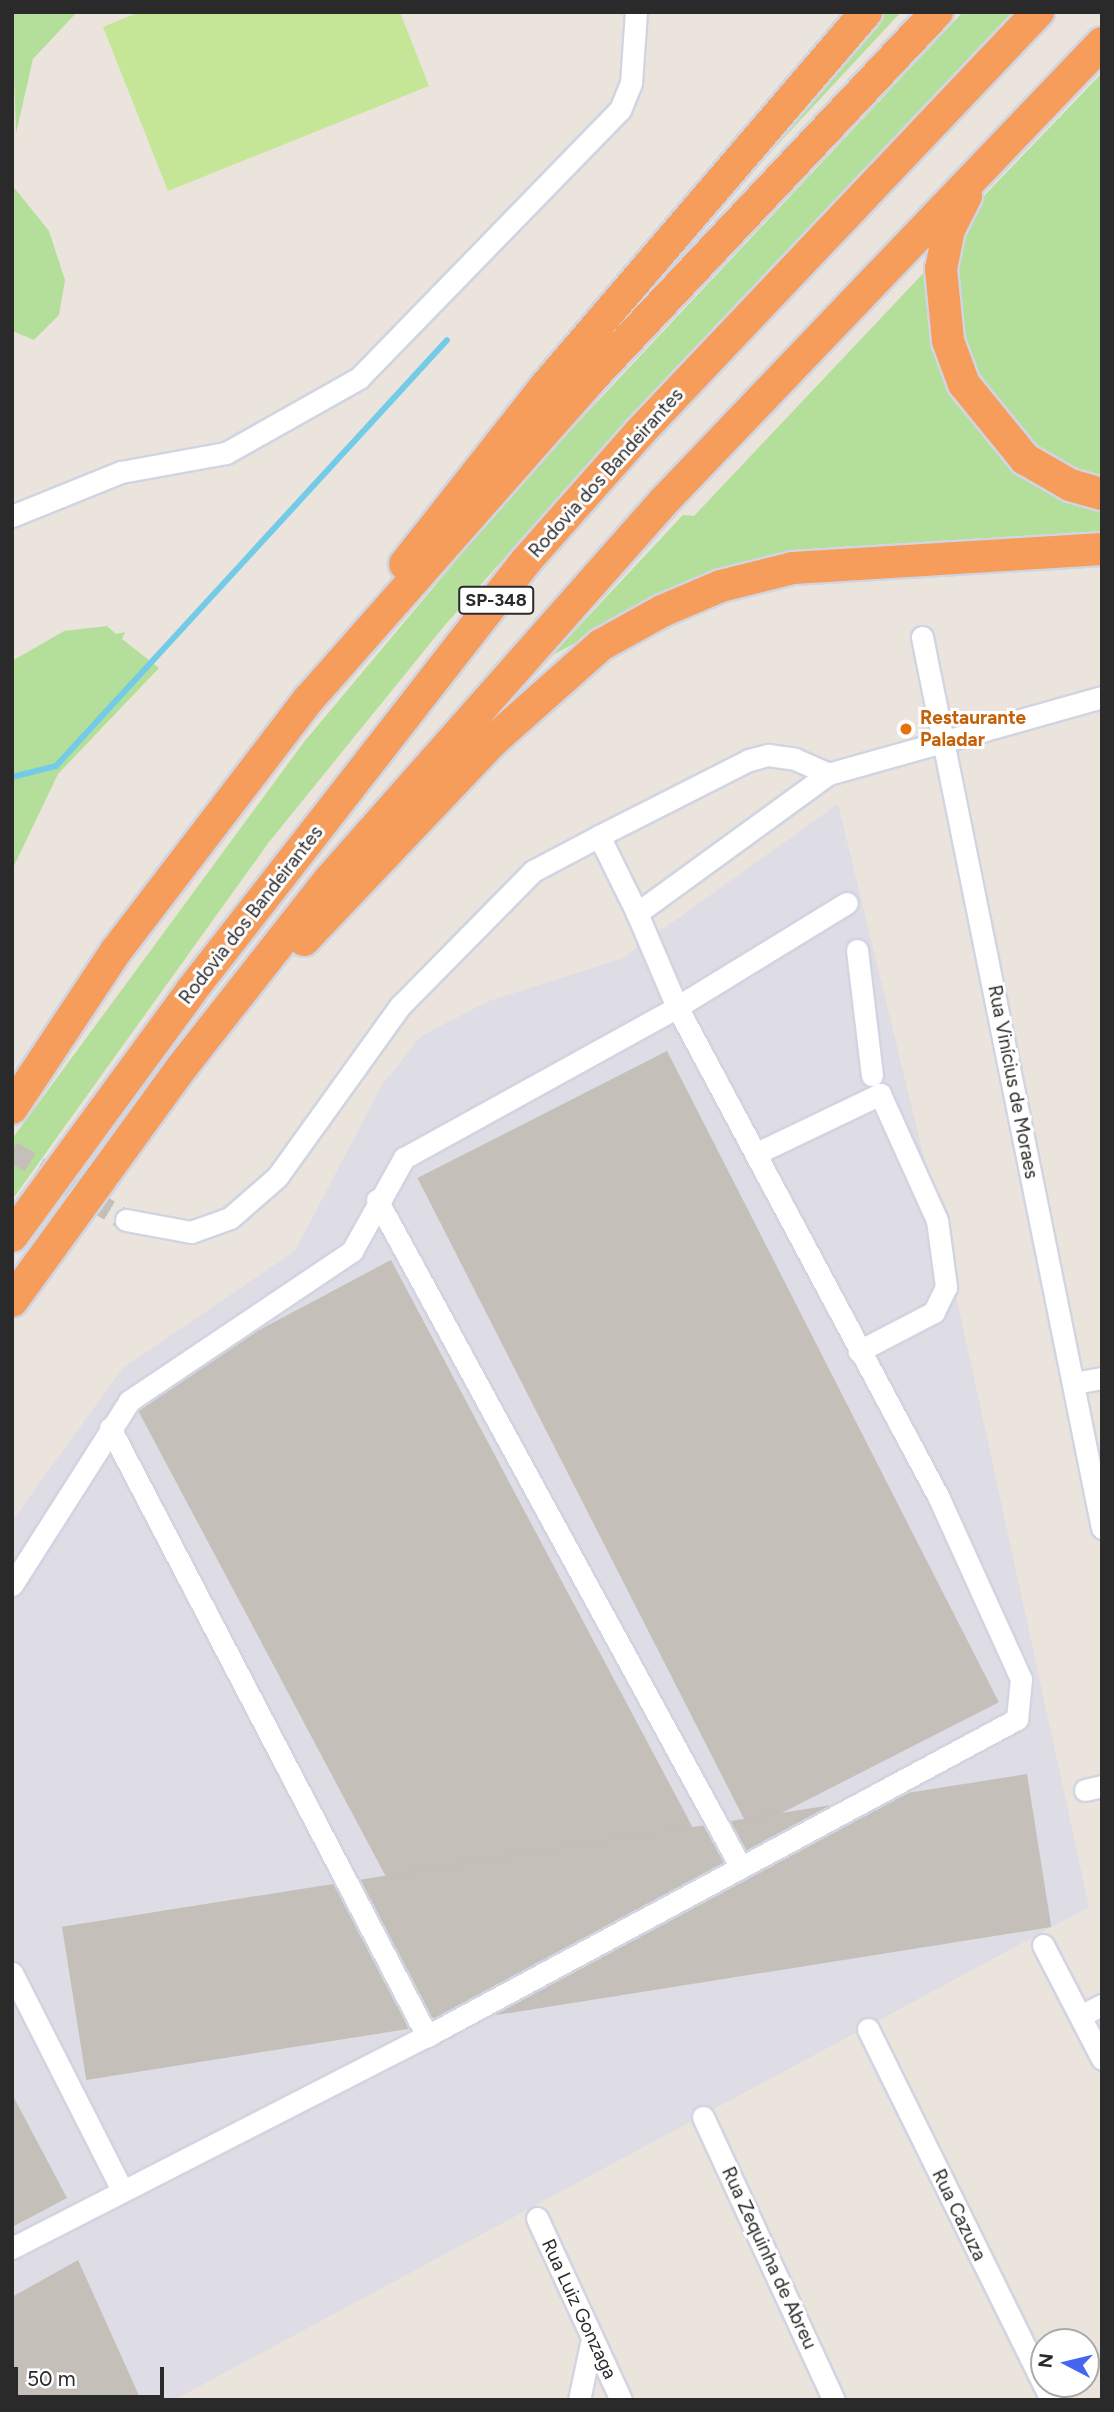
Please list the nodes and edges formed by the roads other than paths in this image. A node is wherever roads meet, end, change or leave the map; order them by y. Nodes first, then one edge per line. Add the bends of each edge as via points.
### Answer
1 (636, 12) edge
2 (866, 12) edge
3 (937, 12) edge
4 (1038, 12) edge
5 (1102, 43) edge
6 (1016, 131) junction
7 (1102, 494) edge
8 (12, 516) edge
9 (1102, 549) edge
10 (922, 637) dead end
11 (1102, 697) edge
12 (309, 699) junction
13 (944, 742) junction
14 (828, 774) junction
15 (599, 836) junction
16 (848, 903) dead end
17 (637, 913) junction
18 (857, 950) dead end
19 (677, 1007) junction
20 (182, 1067) junction
21 (872, 1075) dead end
22 (12, 1108) edge
23 (755, 1154) junction
24 (377, 1200) junction
25 (125, 1220) tunnel mouth
26 (12, 1236) edge
27 (12, 1301) edge
28 (859, 1351) junction
29 (1102, 1378) edge
30 (1074, 1383) junction
31 (110, 1428) junction
32 (1102, 1528) edge
33 (12, 1585) edge
34 (739, 1864) junction
35 (1043, 1945) dead end
36 (12, 1973) edge
37 (1102, 2005) edge
38 (1082, 2015) junction
39 (868, 2029) dead end
40 (427, 2036) junction
41 (1102, 2059) edge
42 (703, 2117) dead end
43 (121, 2188) junction
44 (537, 2218) dead end
45 (12, 2248) edge
46 (592, 2339) junction
47 (579, 2400) edge
48 (621, 2400) edge
49 (834, 2400) edge
50 (1051, 2400) edge

1 - 8 street via 629,90 620,110 359,378 226,453 121,472
2 - 12 highway via 437,518
3 - 12 highway via 588,382
4 - 26 highway, Rodovia dos Bandeirantes / SP-348 via 640,432 526,561 191,990
5 - 6 highway
6 - 7 highway via 957,207 949,229 941,269 948,341 964,384 1025,459 1070,485
6 - 20 highway via 665,500 330,879
9 - 20 highway via 793,568 722,586 601,645 495,739
10 - 13 street, Rua Vinícius de Moraes
11 - 13 street
12 - 22 highway via 116,951
13 - 14 street
13 - 30 street, Rua Vinícius de Moraes
14 - 15 street via 795,759 768,755 749,760
14 - 17 street
15 - 17 street
15 - 25 street via 533,871 409,997 277,1177 230,1218 191,1232
16 - 19 street
17 - 19 street
18 - 21 street
19 - 23 street
19 - 24 street via 404,1158
20 - 27 highway
23 - 28 street via 842,1310
23 - 28 street via 880,1094 937,1220 946,1287 934,1312
24 - 31 street via 352,1251 129,1401
24 - 34 street
28 - 34 street via 939,1498 1021,1679 1017,1719
29 - 30 street
30 - 32 street, Rua Vinícius de Moraes
31 - 33 street
31 - 40 street
34 - 40 street
35 - 38 street
36 - 43 street
37 - 38 street
38 - 41 street
39 - 50 street, Rua Cazuza
40 - 43 street
42 - 49 street, Rua Zequinha de Abreu
43 - 45 street
44 - 46 street, Rua Luiz Gonzaga
46 - 47 street
46 - 48 street, Rua Luiz Gonzaga

